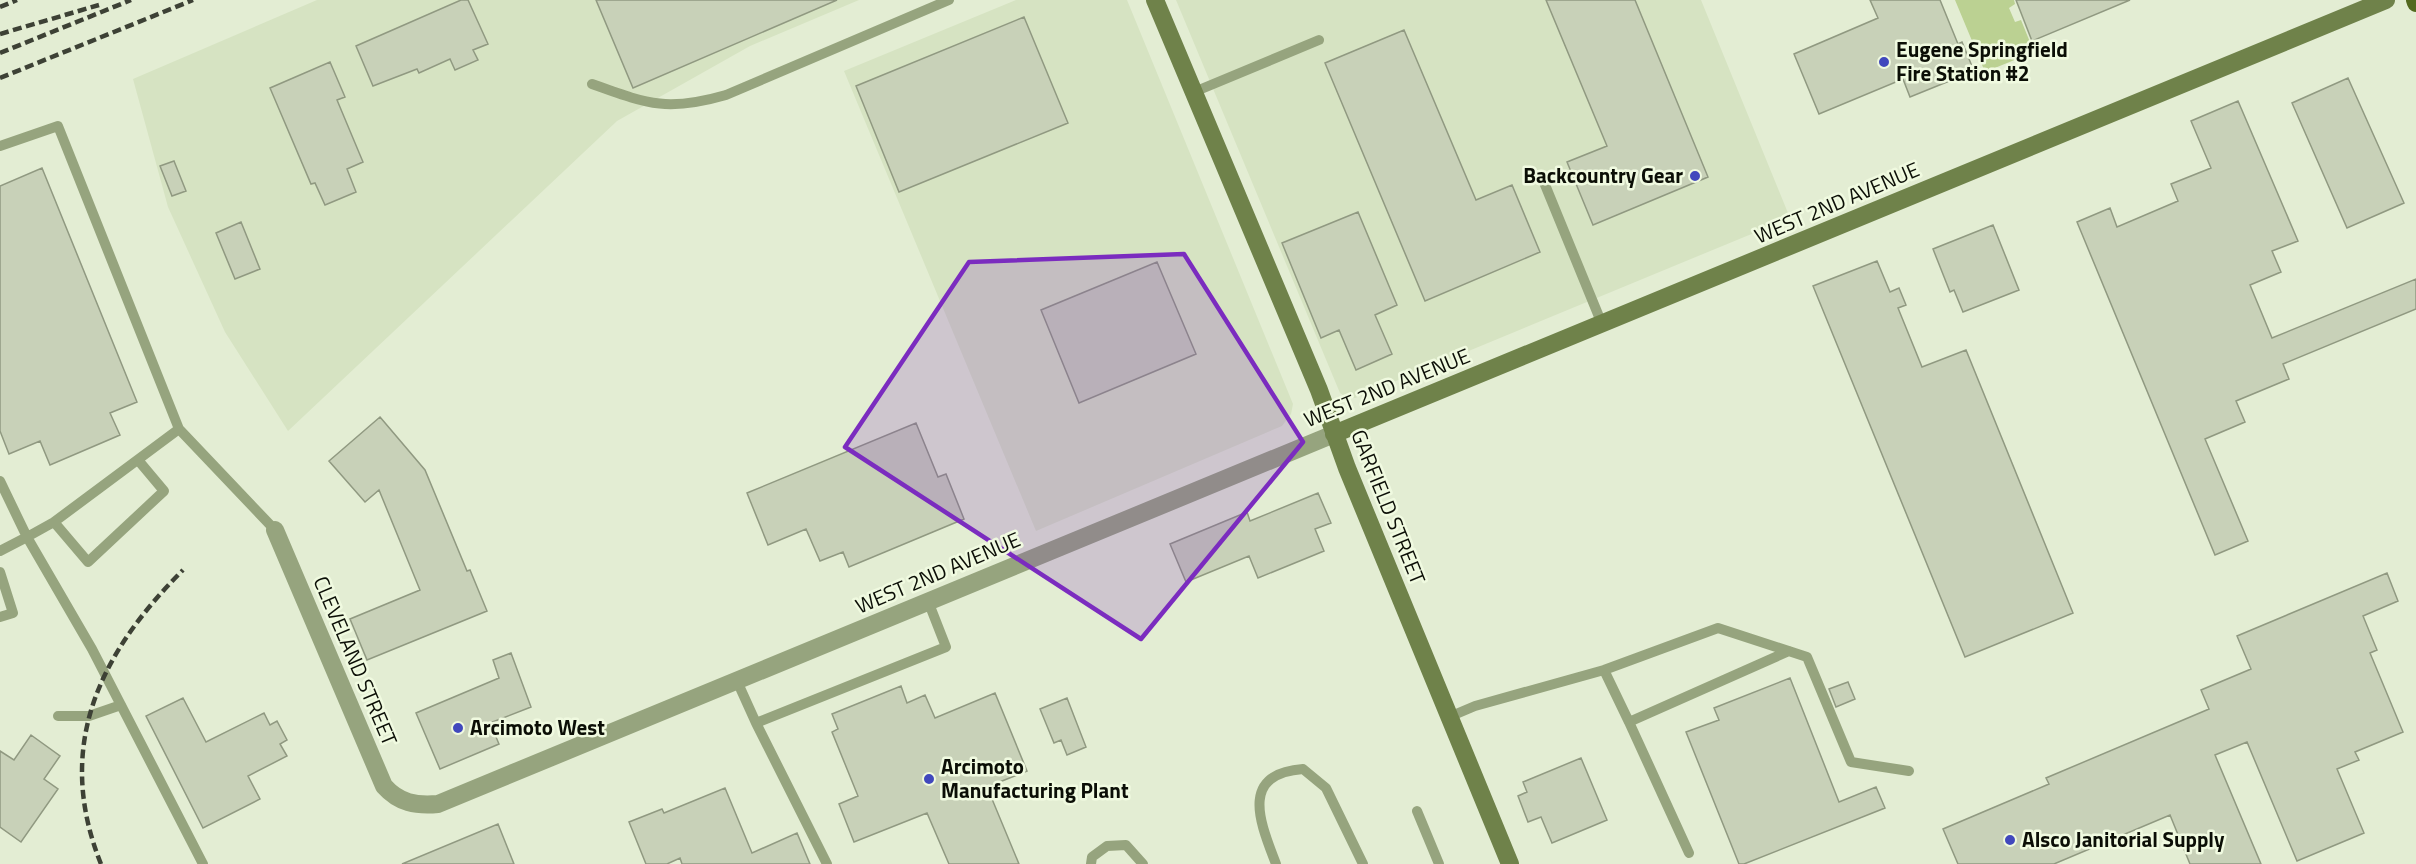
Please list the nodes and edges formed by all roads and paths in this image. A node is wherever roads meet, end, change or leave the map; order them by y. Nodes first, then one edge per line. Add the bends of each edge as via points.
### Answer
1 (949, 0) edge
2 (1155, 0) edge
3 (2386, 0) edge
4 (1319, 40) dead end
5 (592, 84) dead end
6 (1194, 92) junction
7 (0, 146) edge
8 (1541, 175) dead end
9 (1602, 324) junction
10 (179, 429) junction
11 (1334, 434) junction
12 (138, 460) junction
13 (0, 481) edge
14 (54, 522) junction
15 (275, 530) joint
16 (27, 537) junction
17 (0, 551) edge
18 (0, 572) edge
19 (928, 601) junction
20 (0, 617) edge
21 (1789, 651) junction
22 (1604, 670) junction
23 (737, 681) junction
24 (121, 705) junction
25 (58, 716) dead end
26 (1449, 717) junction
27 (1629, 722) junction
28 (756, 723) junction
29 (1909, 771) dead end
30 (404, 801) joint
31 (1417, 811) dead end
32 (1689, 853) dead end
33 (203, 864) edge
34 (827, 864) edge
35 (1092, 864) edge
36 (1143, 864) edge
37 (1276, 864) edge
38 (1363, 864) edge
39 (1439, 864) edge
40 (1510, 864) edge

1 - 5 lane via 705,101 647,103
2 - 6 street, GARFIELD STREET
3 - 9 street, WEST 2ND AVENUE
4 - 6 lane
6 - 11 street, GARFIELD STREET
7 - 10 lane via 57,126
8 - 9 lane
9 - 11 street, WEST 2ND AVENUE
10 - 12 lane
10 - 15 lane
11 - 19 street, WEST 2ND AVENUE
11 - 26 street, GARFIELD STREET
12 - 14 lane
12 - 14 lane via 164,491 88,562
13 - 16 lane
14 - 16 lane
15 - 30 street, CLEVELAND STREET via 377,771 392,795
16 - 17 lane
16 - 24 lane
18 - 20 lane via 13,613
19 - 23 street, WEST 2ND AVENUE
19 - 28 lane via 946,646
21 - 22 lane via 1718,628
21 - 27 lane
21 - 29 lane via 1807,657 1851,762
22 - 26 lane
22 - 27 lane
23 - 28 lane
23 - 30 street, WEST 2ND AVENUE via 438,804 420,806
24 - 25 lane via 89,716
24 - 33 lane
26 - 40 street, GARFIELD STREET
27 - 32 lane
28 - 34 lane
31 - 39 lane
35 - 36 lane via 1092,856 1107,846 1126,845
37 - 38 lane via 1259,820 1259,798 1272,778 1303,769 1326,788

